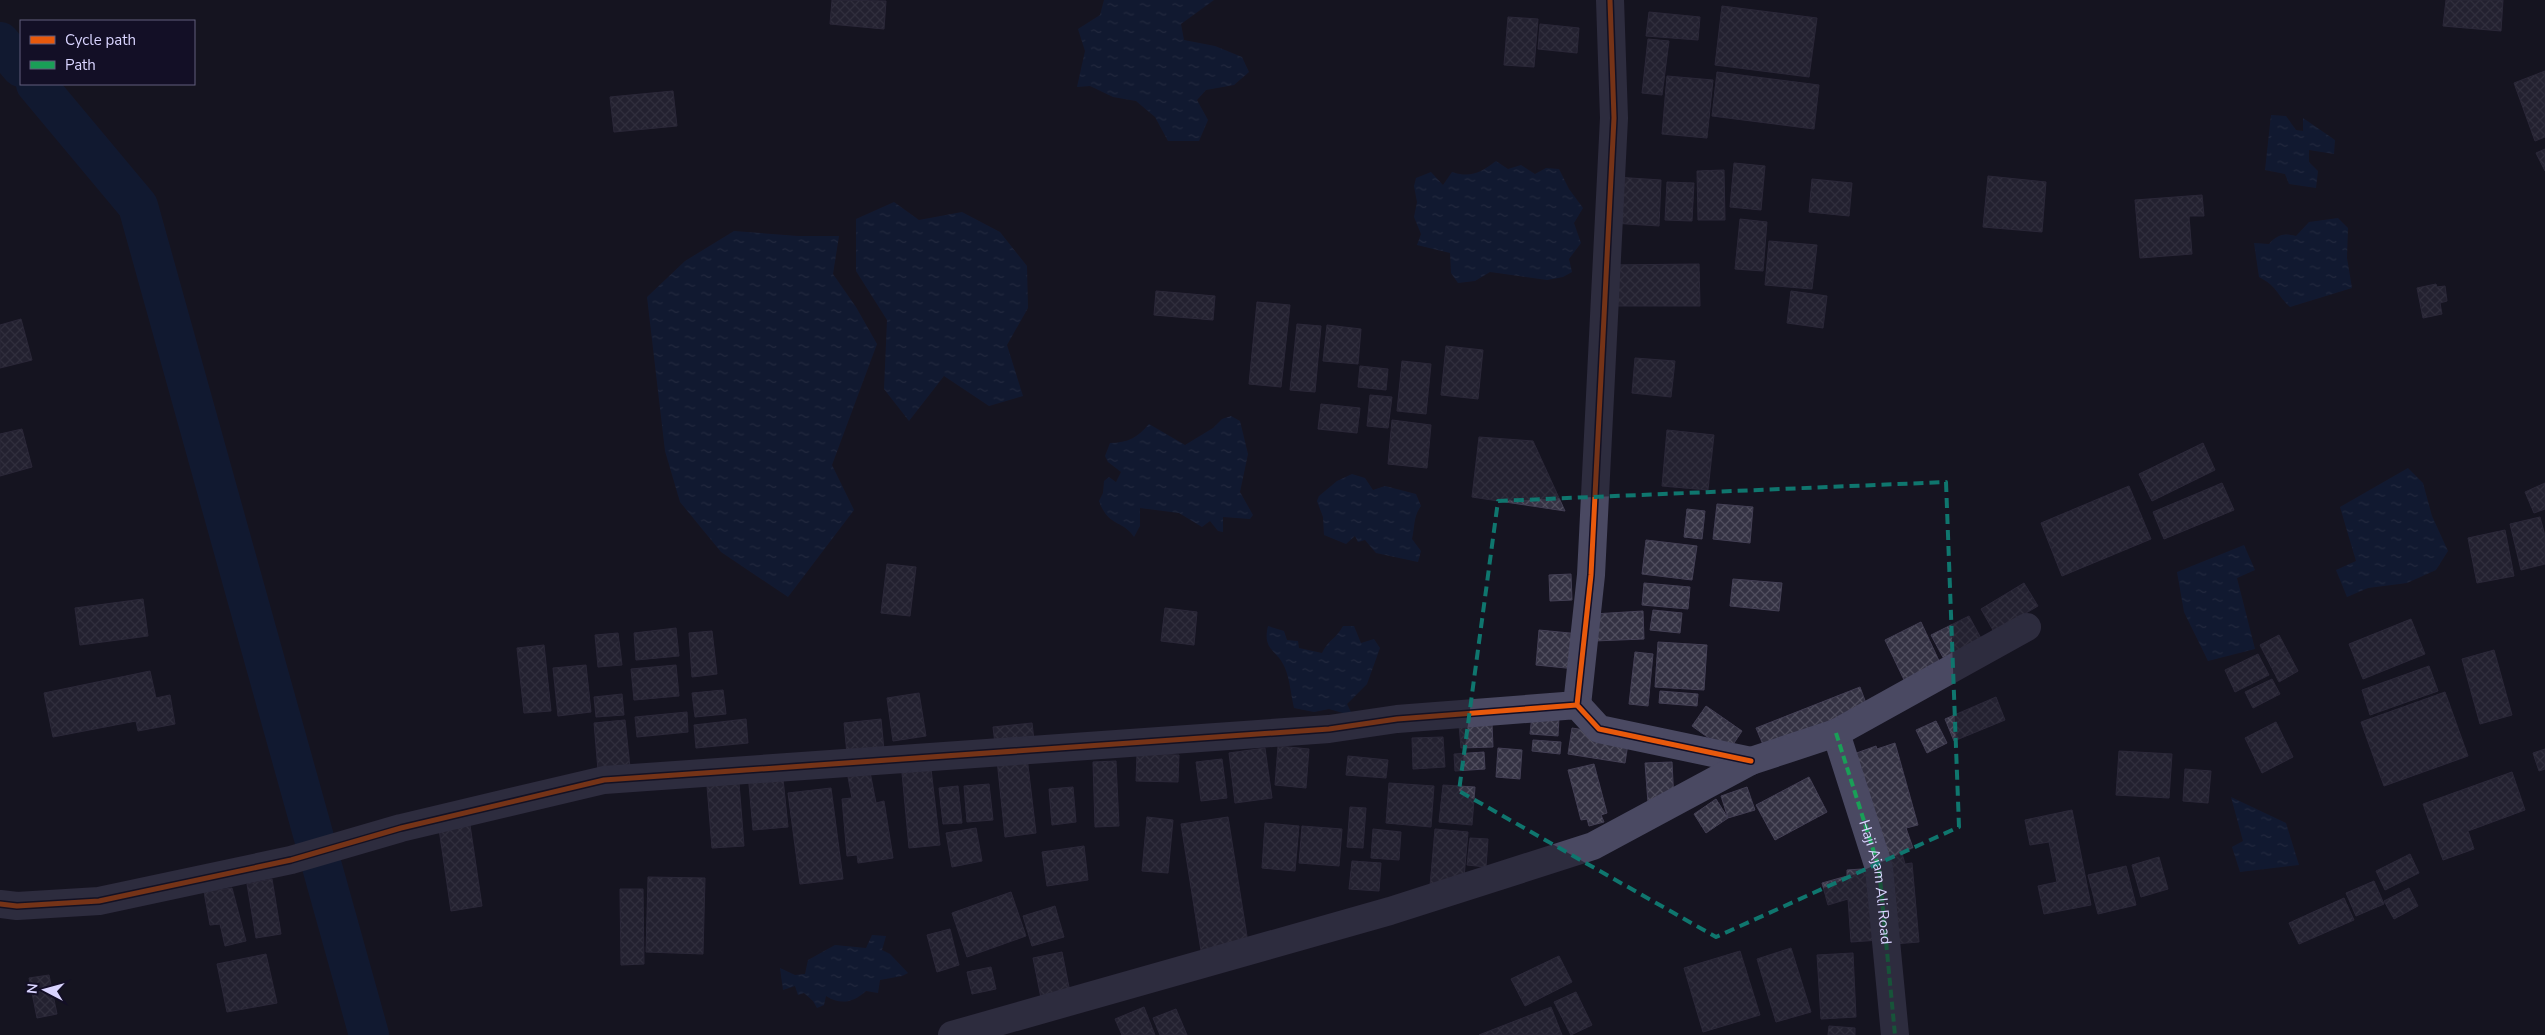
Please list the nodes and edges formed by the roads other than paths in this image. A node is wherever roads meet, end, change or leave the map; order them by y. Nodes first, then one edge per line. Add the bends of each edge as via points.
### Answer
1 (1610, 0) edge
2 (2027, 627) dead end
3 (1577, 705) junction
4 (1836, 733) junction
5 (1751, 761) junction
6 (0, 904) edge
7 (952, 1035) edge
8 (1895, 1035) edge

1 - 3 street via 1614,118 1591,575
2 - 4 street
3 - 5 street via 1599,729
3 - 6 street via 1397,719 1330,729 604,780 323,851 99,901 17,906
4 - 5 street
4 - 8 street, Haji Ajam Ali Road via 1879,868
5 - 7 street via 1593,846 1390,911

